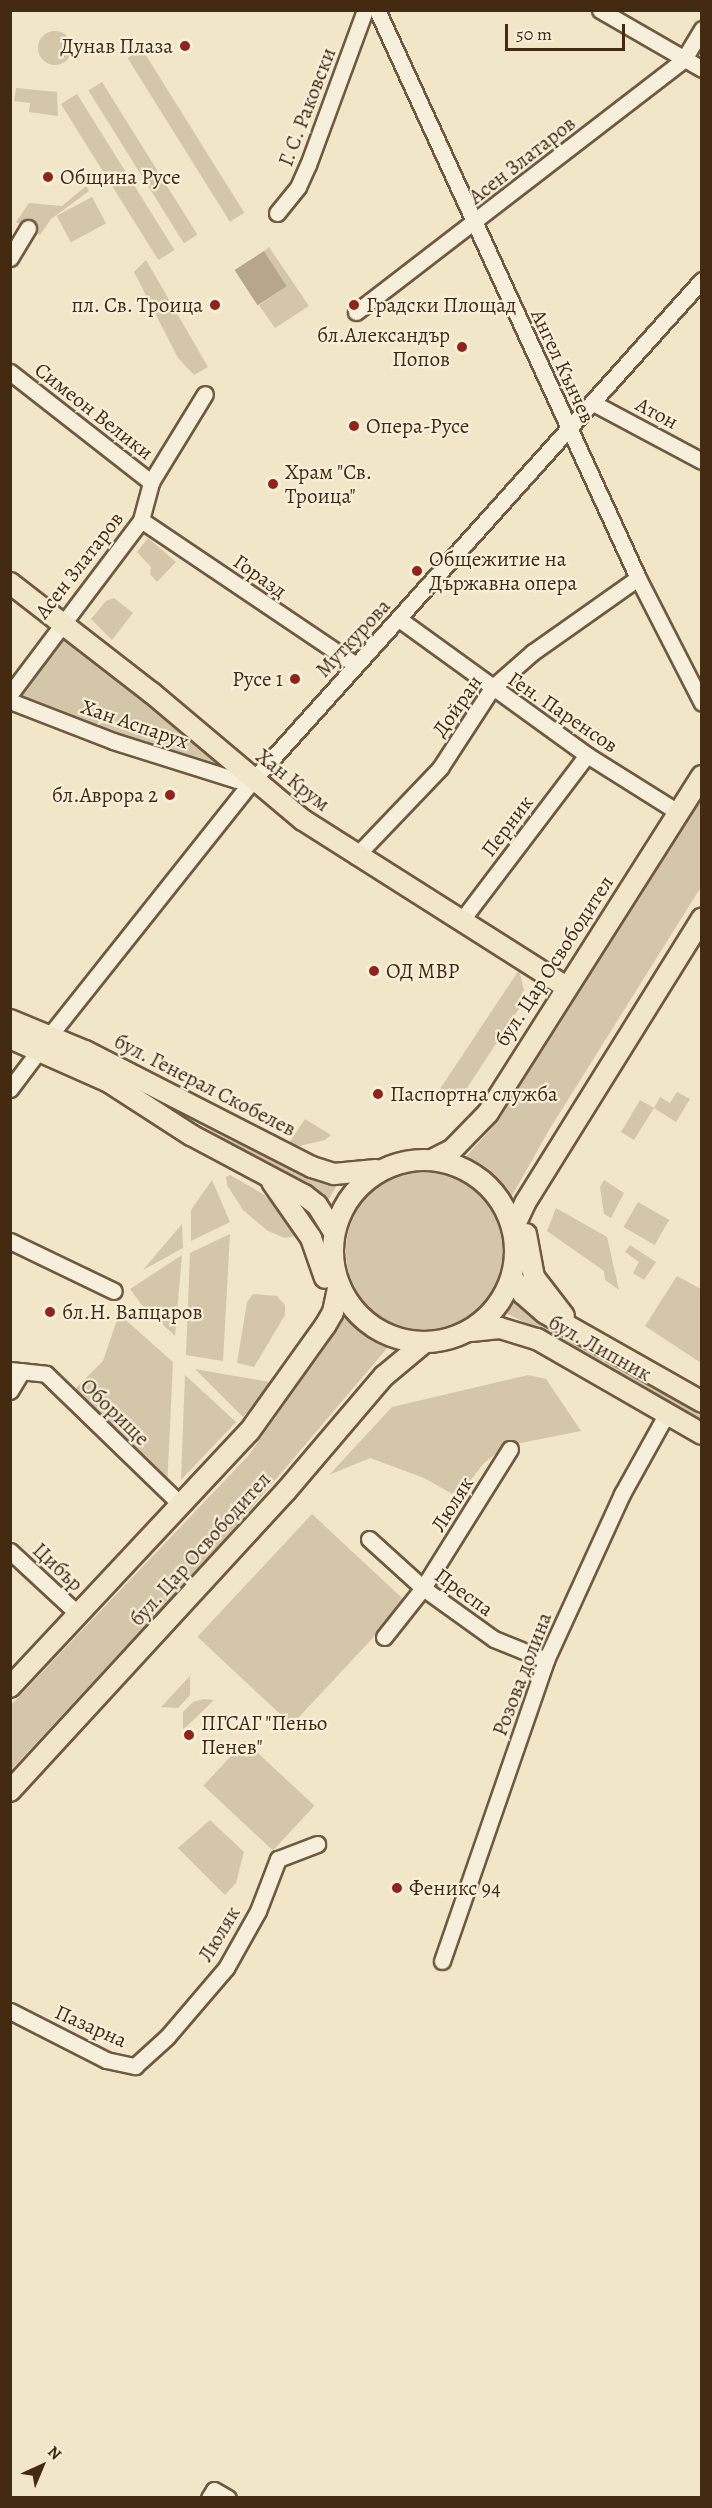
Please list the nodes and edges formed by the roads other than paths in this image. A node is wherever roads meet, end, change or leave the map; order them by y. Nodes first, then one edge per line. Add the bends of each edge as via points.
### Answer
1 (365, 10) edge
2 (377, 10) edge
3 (600, 10) edge
4 (702, 29) edge
5 (684, 59) junction
6 (702, 69) edge
7 (277, 213) dead end
8 (474, 225) junction
9 (28, 228) dead end
10 (10, 258) edge
11 (702, 280) edge
12 (356, 312) dead end
13 (10, 372) edge
14 (204, 394) dead end
15 (593, 402) junction
16 (569, 429) junction
17 (702, 461) edge
18 (151, 482) junction
19 (141, 520) junction
20 (638, 578) junction
21 (10, 583) edge
22 (399, 620) junction
23 (62, 621) junction
24 (356, 665) junction
25 (492, 688) junction
26 (10, 694) edge
27 (10, 701) edge
28 (702, 703) edge
29 (587, 755) junction
30 (701, 777) edge
31 (250, 778) junction
32 (678, 812) junction
33 (357, 856) junction
34 (702, 919) edge
35 (461, 921) junction
36 (566, 987) junction
37 (10, 1020) edge
38 (10, 1038) edge
39 (45, 1042) junction
40 (10, 1089) edge
41 (434, 1159) junction
42 (382, 1169) junction
43 (264, 1172) junction
44 (525, 1203) junction
45 (513, 1229) junction
46 (334, 1232) junction
47 (10, 1241) edge
48 (512, 1276) junction
49 (339, 1284) junction
50 (114, 1291) dead end
51 (577, 1328) junction
52 (468, 1331) junction
53 (425, 1342) junction
54 (312, 1344) junction
55 (16, 1371) edge
56 (10, 1391) edge
57 (702, 1402) edge
58 (667, 1413) junction
59 (702, 1434) edge
60 (510, 1449) dead end
61 (181, 1504) junction
62 (369, 1539) dead end
63 (10, 1551) edge
64 (423, 1588) junction
65 (78, 1614) junction
66 (384, 1637) dead end
67 (546, 1660) junction
68 (10, 1687) edge
69 (10, 1791) edge
70 (317, 1844) dead end
71 (442, 1961) dead end
72 (10, 2011) edge
73 (152, 2052) joint
74 (212, 2494) edge
75 (228, 2498) edge

1 - 7 street, Г. С. Раковски via 308,165 298,187
2 - 8 street, Ангел Кънчев
3 - 5 street
4 - 5 street, Асен Златаров
5 - 6 street
5 - 8 street, Асен Златаров
8 - 12 street, Асен Златаров
8 - 16 street, Ангел Кънчев
9 - 10 street
11 - 15 street, Муткурова
13 - 18 street, Симеон Велики
14 - 18 street, Асен Златаров
15 - 16 street, Муткурова
15 - 17 street, Атон
16 - 20 street, Ангел Кънчев
16 - 22 street, Муткурова
18 - 19 street, Асен Златаров
19 - 23 street, Асен Златаров
19 - 24 street, Горазд
20 - 25 street, Дойран via 533,652
20 - 28 street, Ангел Кънчев
21 - 23 main road, Хан Крум
22 - 24 street, Муткурова
22 - 25 street, Ген. Паренсов
23 - 26 street, Асен Златаров
23 - 31 main road, Хан Крум
24 - 31 street, Муткурова
25 - 29 street, Ген. Паренсов
25 - 33 street, Дойран via 440,768
27 - 31 street, Хан Аспарух via 113,741 237,780
29 - 32 street, Ген. Паренсов
29 - 35 street, Перник
30 - 32 main road, бул. Цар Освободител
31 - 33 main road, Хан Крум
31 - 39 street, Муткурова
32 - 36 main road, бул. Цар Освободител
33 - 35 main road, Хан Крум
34 - 44 main road, бул. Цар Освободител
35 - 36 main road, Хан Крум
36 - 41 main road, бул. Цар Освободител via 488,1113 452,1150
37 - 39 main road, бул. Генерал Скобелев
38 - 39 main road, бул. Генерал Скобелев
39 - 40 street, Муткурова
39 - 42 main road, бул. Генерал Скобелев via 232,1123 312,1167 334,1174 359,1175
39 - 43 main road, бул. Генерал Скобелев via 190,1135
41 - 42 main road, бул. Цар Освободител via 407,1160
41 - 45 main road, бул. Цар Освободител via 456,1165 484,1182 505,1208
42 - 46 main road, бул. Цар Освободител via 349,1198
43 - 46 main road, бул. Генерал Скобелев via 317,1205
43 - 54 main road via 320,1254 327,1303
44 - 45 main road, бул. Цар Освободител
44 - 51 main road via 526,1238 534,1277 551,1304
45 - 48 main road, бул. Цар Освободител
46 - 49 main road, бул. Цар Освободител via 333,1262
47 - 50 street
48 - 51 main road, бул. Липник via 533,1305
48 - 52 main road, бул. Цар Освободител via 488,1317
49 - 53 main road, бул. Цар Освободител via 353,1308 373,1327
49 - 54 main road, бул. Цар Освободител via 333,1312
51 - 57 main road, бул. Липник
52 - 53 main road, бул. Цар Освободител
52 - 58 main road, бул. Липник via 500,1328 537,1339
53 - 69 main road, бул. Цар Освободител via 384,1376 286,1491
54 - 61 main road, бул. Цар Освободител via 249,1432
55 - 56 street
55 - 61 street, Оборище via 46,1374
58 - 59 main road, бул. Липник
58 - 67 street, Розова долина via 622,1494
60 - 64 street, Люляк
61 - 65 main road, бул. Цар Освободител
62 - 64 street, Преспа
63 - 65 street, Цибър
64 - 66 street, Люляк
64 - 67 street, Преспа via 494,1639
65 - 68 main road, бул. Цар Освободител
67 - 71 street, Розова долина
70 - 73 street, Люляк via 278,1859 258,1911 226,1968
72 - 73 street, Пазарна via 106,2060 135,2066
74 - 75 street

